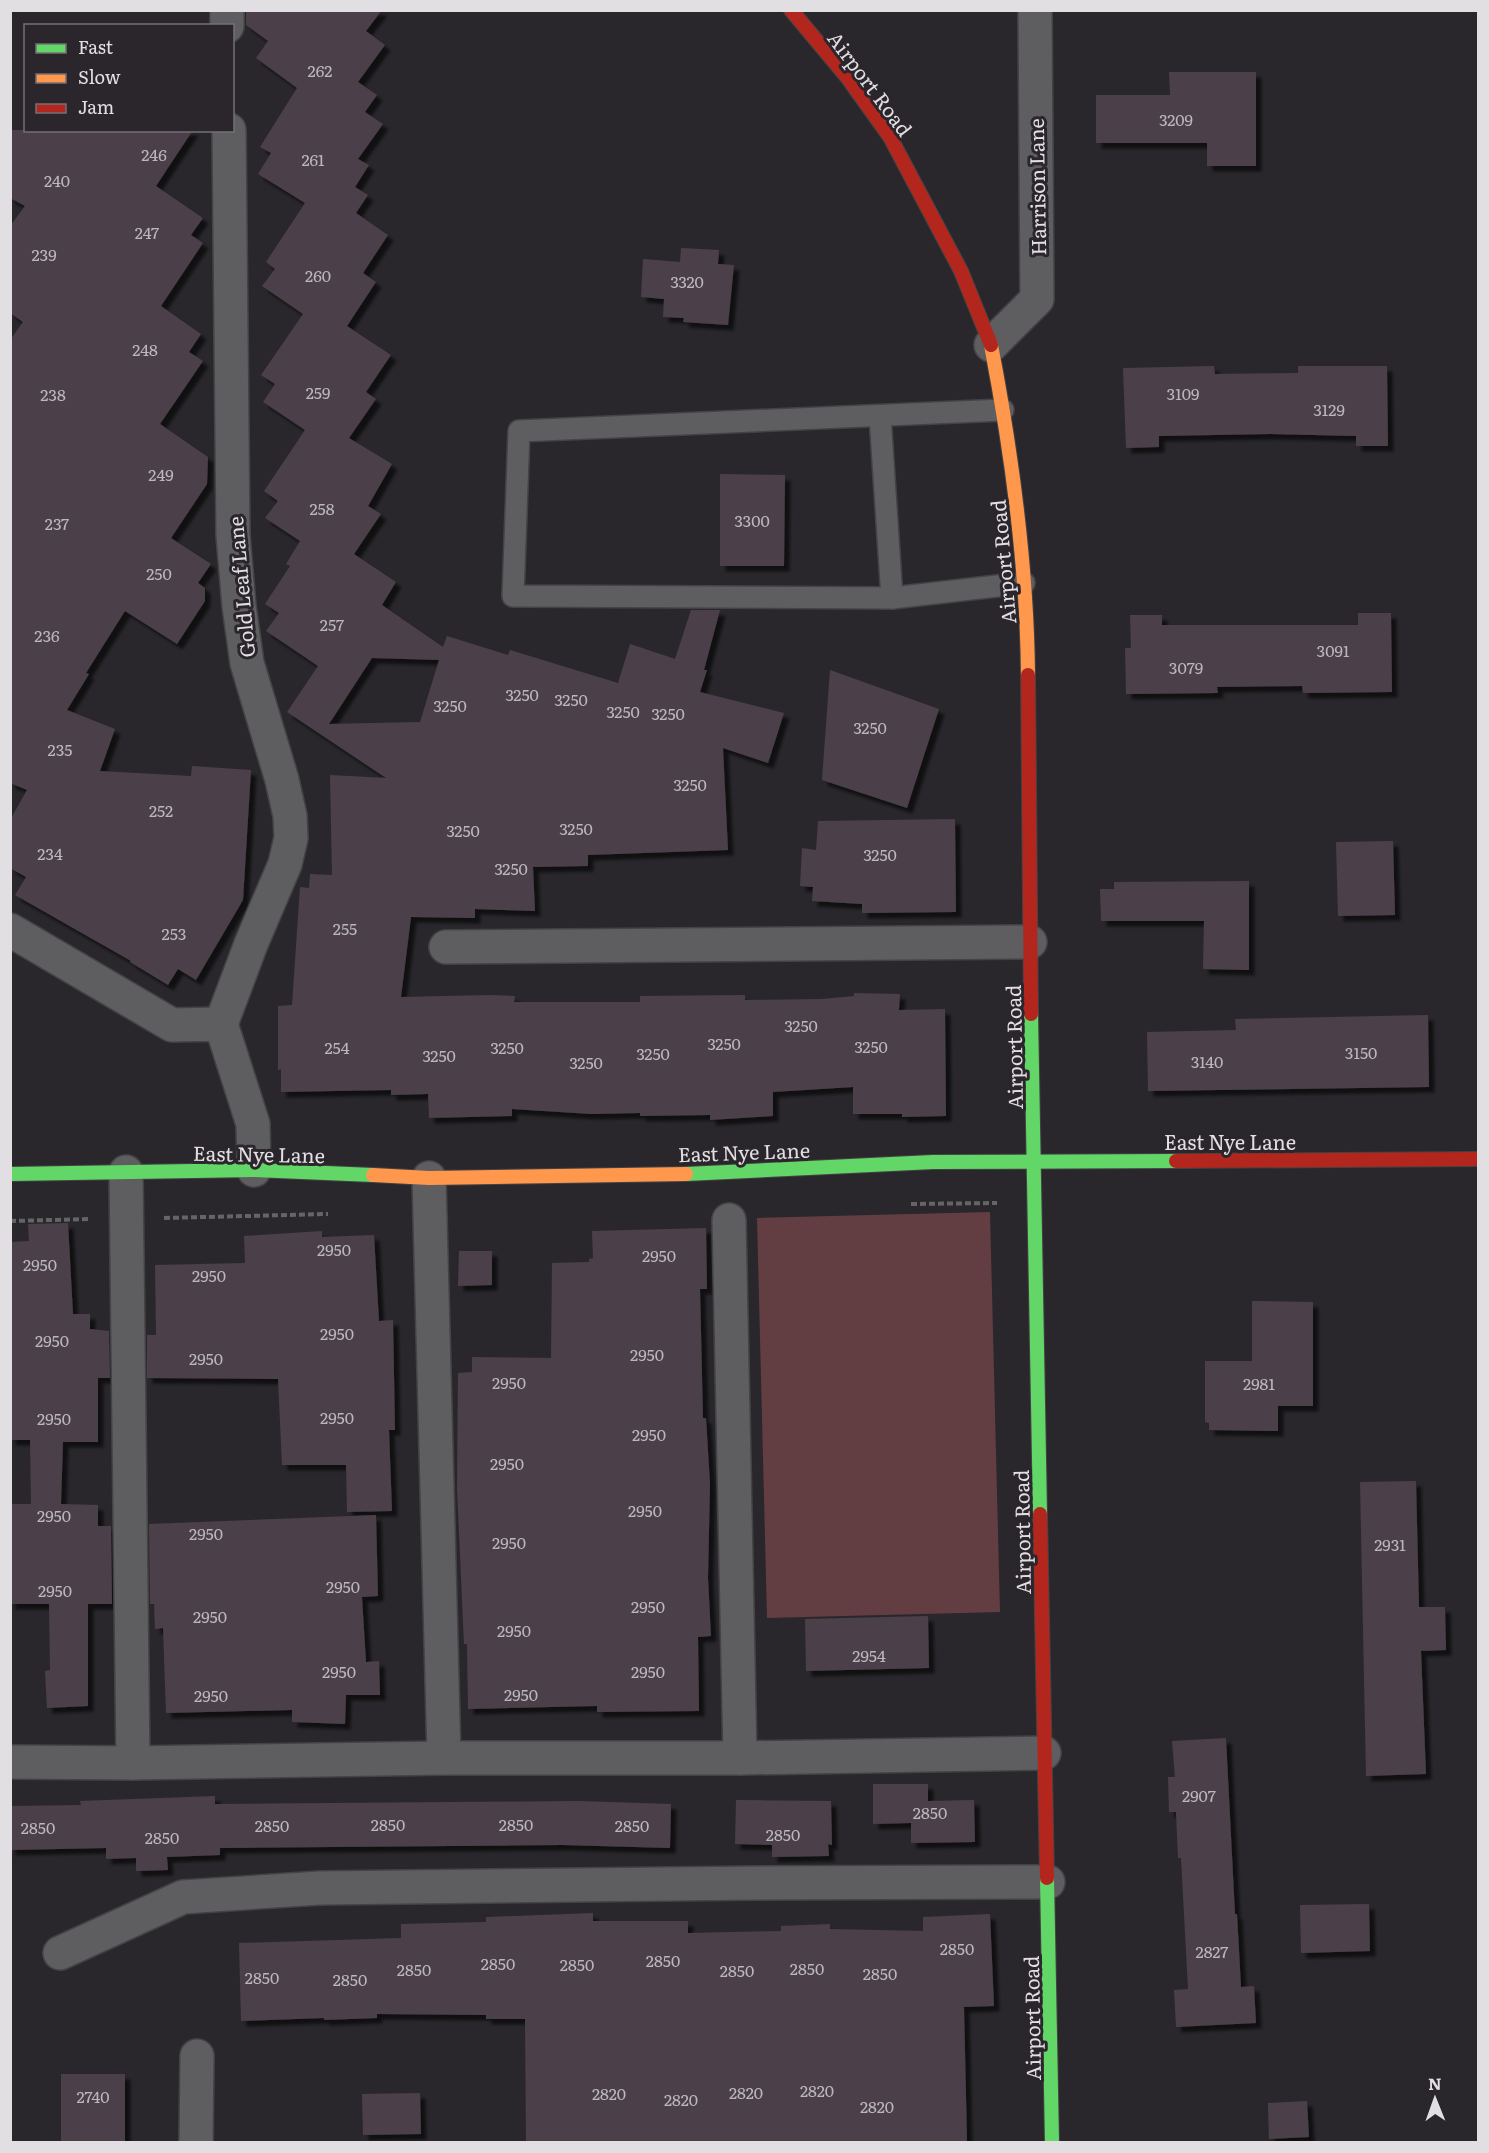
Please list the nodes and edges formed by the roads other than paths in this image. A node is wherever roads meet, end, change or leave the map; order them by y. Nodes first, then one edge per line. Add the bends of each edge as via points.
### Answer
1 (791, 10) edge
2 (1035, 10) edge
3 (229, 132) edge
4 (991, 345) junction
5 (1003, 410) junction
6 (880, 416) junction
7 (1024, 583) junction
8 (892, 598) junction
9 (10, 930) edge
10 (1030, 942) junction
11 (446, 947) dead end
12 (221, 1024) junction
13 (1479, 1159) edge
14 (1035, 1161) junction
15 (254, 1170) junction
16 (126, 1172) junction
17 (10, 1174) edge
18 (429, 1178) junction
19 (729, 1220) dead end
20 (1044, 1753) junction
21 (444, 1758) junction
22 (740, 1758) junction
23 (10, 1762) edge
24 (133, 1763) junction
25 (1048, 1882) junction
26 (60, 1953) dead end
27 (197, 2056) dead end
28 (196, 2142) edge
29 (1052, 2142) edge

1 - 4 street, Airport Road via 890,137 962,271
2 - 4 street, Harrison Lane via 1037,299
3 - 12 street, Gold Leaf Lane via 233,535 239,606 247,663 282,780 291,838 285,864
4 - 5 street, Airport Road
5 - 6 lane
5 - 7 street, Airport Road
6 - 8 lane
6 - 8 lane via 519,431 513,596
7 - 8 lane
7 - 10 street, Airport Road via 1028,641
9 - 12 street via 172,1025
10 - 11 street
10 - 14 street, Airport Road
12 - 15 street via 253,1124
13 - 14 street, East Nye Lane
14 - 18 street, East Nye Lane via 683,1174
14 - 20 street, Airport Road
15 - 16 street, East Nye Lane
15 - 18 street, East Nye Lane
16 - 17 street, East Nye Lane
16 - 24 street
18 - 21 street
19 - 22 street
20 - 22 street
20 - 25 street, Airport Road
21 - 22 street
21 - 24 street
23 - 24 street
25 - 26 street via 320,1888 183,1897
25 - 29 street, Airport Road
27 - 28 street

